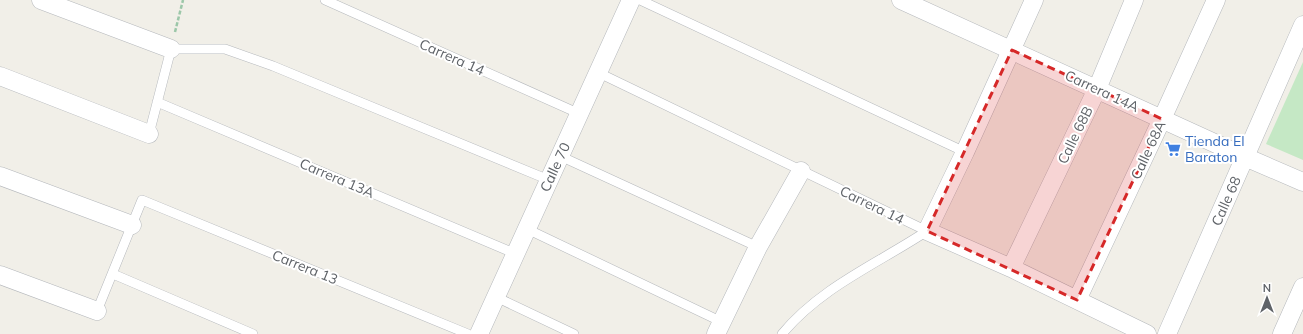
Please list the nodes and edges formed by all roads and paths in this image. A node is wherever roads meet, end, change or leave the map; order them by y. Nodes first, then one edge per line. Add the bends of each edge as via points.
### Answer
1 (41, 0) edge
2 (183, 0) edge
3 (325, 0) edge
4 (631, 0) edge
5 (640, 0) edge
6 (901, 0) edge
7 (1034, 0) edge
8 (1134, 0) edge
9 (1216, 0) edge
10 (1303, 25) edge
11 (171, 48) junction
12 (1012, 50) junction
13 (599, 73) junction
14 (0, 76) edge
15 (1097, 89) junction
16 (158, 102) junction
17 (580, 114) junction
18 (1162, 120) junction
19 (149, 134) joint
20 (965, 152) junction
21 (560, 156) junction
22 (1245, 157) junction
23 (801, 171) junction
24 (0, 176) edge
25 (549, 180) junction
26 (1303, 182) edge
27 (132, 225) junction
28 (527, 229) junction
29 (927, 231) junction
30 (758, 247) junction
31 (516, 254) junction
32 (1011, 268) junction
33 (113, 274) junction
34 (0, 275) edge
35 (1303, 287) edge
36 (496, 297) junction
37 (1077, 300) junction
38 (97, 311) joint
39 (719, 328) edge
40 (253, 334) edge
41 (468, 334) edge
42 (479, 334) edge
43 (574, 334) edge
44 (782, 334) edge
45 (1147, 334) edge
46 (1167, 334) edge
47 (1282, 334) edge

1 - 11 street
2 - 11 path
3 - 17 lane, Carrera 14
4 - 13 street, Calle 70
5 - 20 lane
6 - 12 street, Carrera 14A
7 - 12 street
8 - 15 street, Calle 68B
9 - 18 street, Calle 68A
10 - 22 street, Calle 68
11 - 16 lane
11 - 25 lane via 225,49 273,66
12 - 15 street, Carrera 14A
12 - 20 street
13 - 17 street, Calle 70
13 - 23 lane, Carrera 14
14 - 19 street
15 - 18 street, Carrera 14A
15 - 32 street, Calle 68B
16 - 19 lane
16 - 31 lane, Carrera 13A
17 - 21 street, Calle 70
18 - 22 street, Carrera 14A
18 - 37 street, Calle 68A
20 - 29 street
21 - 25 street, Calle 70
21 - 30 lane
22 - 26 street, Carrera 14A
22 - 46 street, Calle 68
23 - 29 lane, Carrera 14
23 - 30 street
24 - 27 street
25 - 28 street, Calle 70
27 - 33 lane
27 - 41 lane, Carrera 13 via 142,200
28 - 31 street, Calle 70
28 - 39 lane
29 - 32 street, Carrera 14
29 - 44 lane via 826,293 795,318
30 - 39 street
31 - 36 street, Calle 70
32 - 37 street, Carrera 14
33 - 38 lane
33 - 40 lane
34 - 38 street
35 - 47 street
36 - 42 street, Calle 70
36 - 43 lane
37 - 45 street, Carrera 14

